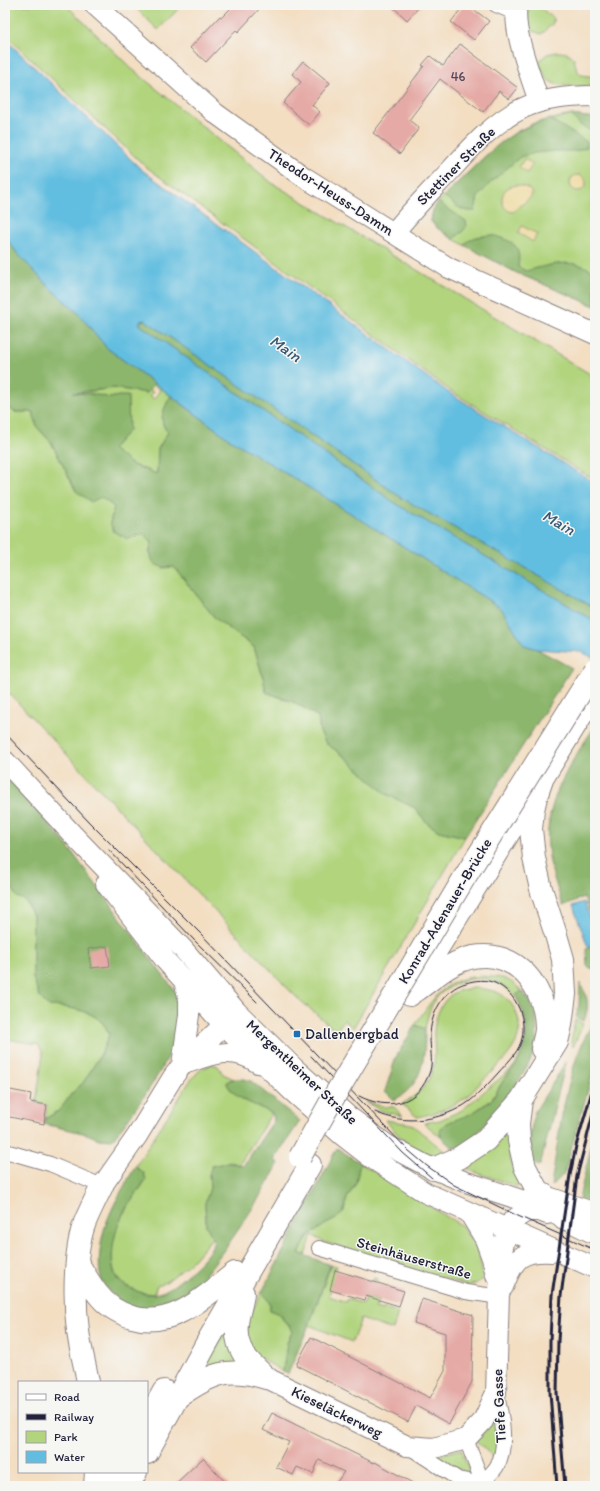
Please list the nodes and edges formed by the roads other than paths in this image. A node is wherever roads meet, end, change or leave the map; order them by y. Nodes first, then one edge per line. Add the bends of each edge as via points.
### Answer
1 (95, 5) edge
2 (496, 5) edge
3 (516, 9) edge
4 (595, 96) edge
5 (540, 102) junction
6 (394, 233) junction
7 (595, 334) edge
8 (595, 669) edge
9 (595, 693) edge
10 (5, 761) edge
11 (544, 774) junction
12 (74, 836) junction
13 (184, 981) junction
14 (410, 995) junction
15 (226, 1013) junction
16 (182, 1065) junction
17 (275, 1074) junction
18 (526, 1092) junction
19 (5, 1151) edge
20 (305, 1161) junction
21 (433, 1169) junction
22 (108, 1178) junction
23 (548, 1198) junction
24 (470, 1214) junction
25 (564, 1219) junction
26 (592, 1228) edge
27 (507, 1230) junction
28 (319, 1248) dead end
29 (556, 1252) junction
30 (77, 1262) junction
31 (595, 1268) edge
32 (240, 1276) junction
33 (500, 1297) junction
34 (267, 1378) junction
35 (88, 1381) edge
36 (496, 1393) junction
37 (177, 1398) junction
38 (148, 1419) edge
39 (466, 1440) junction
40 (407, 1446) junction
41 (148, 1451) edge
42 (96, 1473) edge
43 (117, 1473) edge
44 (135, 1473) edge
45 (482, 1485) edge
46 (94, 1486) edge
47 (110, 1486) edge
48 (128, 1486) edge

1 - 6 main road, Theodor-Heuss-Damm via 215,114 304,177
2 - 3 street
3 - 5 main road via 516,29
4 - 5 main road, Stettiner Straße
5 - 6 main road, Stettiner Straße via 524,108 491,129 411,211
6 - 7 main road, Theodor-Heuss-Damm via 449,268
8 - 20 main road, Konrad-Adenauer-Brücke, bridge via 459,887 329,1105
9 - 11 main road
10 - 12 main road, Mergentheimer Straße
11 - 14 main road
11 - 18 main road via 533,810 532,847 541,889 563,959 565,994 557,1042
12 - 13 main road, Mergentheimer Straße via 125,909
12 - 15 main road, Mergentheimer Straße via 183,949
13 - 15 main road, Mergentheimer Straße
13 - 16 main road via 190,1015
14 - 18 main road via 450,966 472,958 505,960 521,969 534,983 543,1004 546,1030 542,1049
14 - 20 main road
15 - 16 main road
15 - 17 main road, Mergentheimer Straße
15 - 21 main road, Mergentheimer Straße via 348,1116 387,1144
16 - 17 main road via 215,1053 232,1053 252,1059
16 - 22 main road
17 - 24 main road, Mergentheimer Straße via 342,1135 373,1159 426,1193
18 - 21 main road via 486,1140 459,1158
18 - 23 main road via 518,1124 519,1141 525,1167 537,1190
19 - 22 street
20 - 32 main road
21 - 25 main road, Mergentheimer Straße via 527,1202
22 - 30 main road via 85,1223
23 - 25 main road
23 - 26 main road
24 - 27 main road, Mergentheimer Straße
24 - 33 main road, Tiefe Gasse via 485,1238
25 - 26 main road, Mergentheimer Straße
26 - 27 main road via 540,1211 530,1211 513,1220
27 - 29 main road, Mergentheimer Straße
27 - 33 main road, Tiefe Gasse via 500,1260
28 - 33 street, Steinhäuserstraße via 466,1292
29 - 31 main road, Mergentheimer Straße
29 - 33 main road, Tiefe Gasse via 537,1251 524,1254 515,1262
30 - 32 main road via 109,1306 124,1315 142,1320 158,1320 172,1316
30 - 35 main road via 78,1331
32 - 34 main road via 242,1304 237,1322 238,1343 247,1360
32 - 37 main road
32 - 38 main road via 174,1374
33 - 36 main road, Tiefe Gasse
34 - 37 main road via 240,1372 218,1374 206,1378
34 - 40 main road, Kieseläckerweg
36 - 39 main road via 483,1421
36 - 45 street, Tiefe Gasse via 502,1413 503,1444 497,1466
37 - 41 main road
39 - 40 main road, Kieseläckerweg via 434,1448
39 - 45 street
40 - 45 street, Kieseläckerweg via 458,1479
42 - 46 main road
43 - 47 main road
44 - 48 main road

